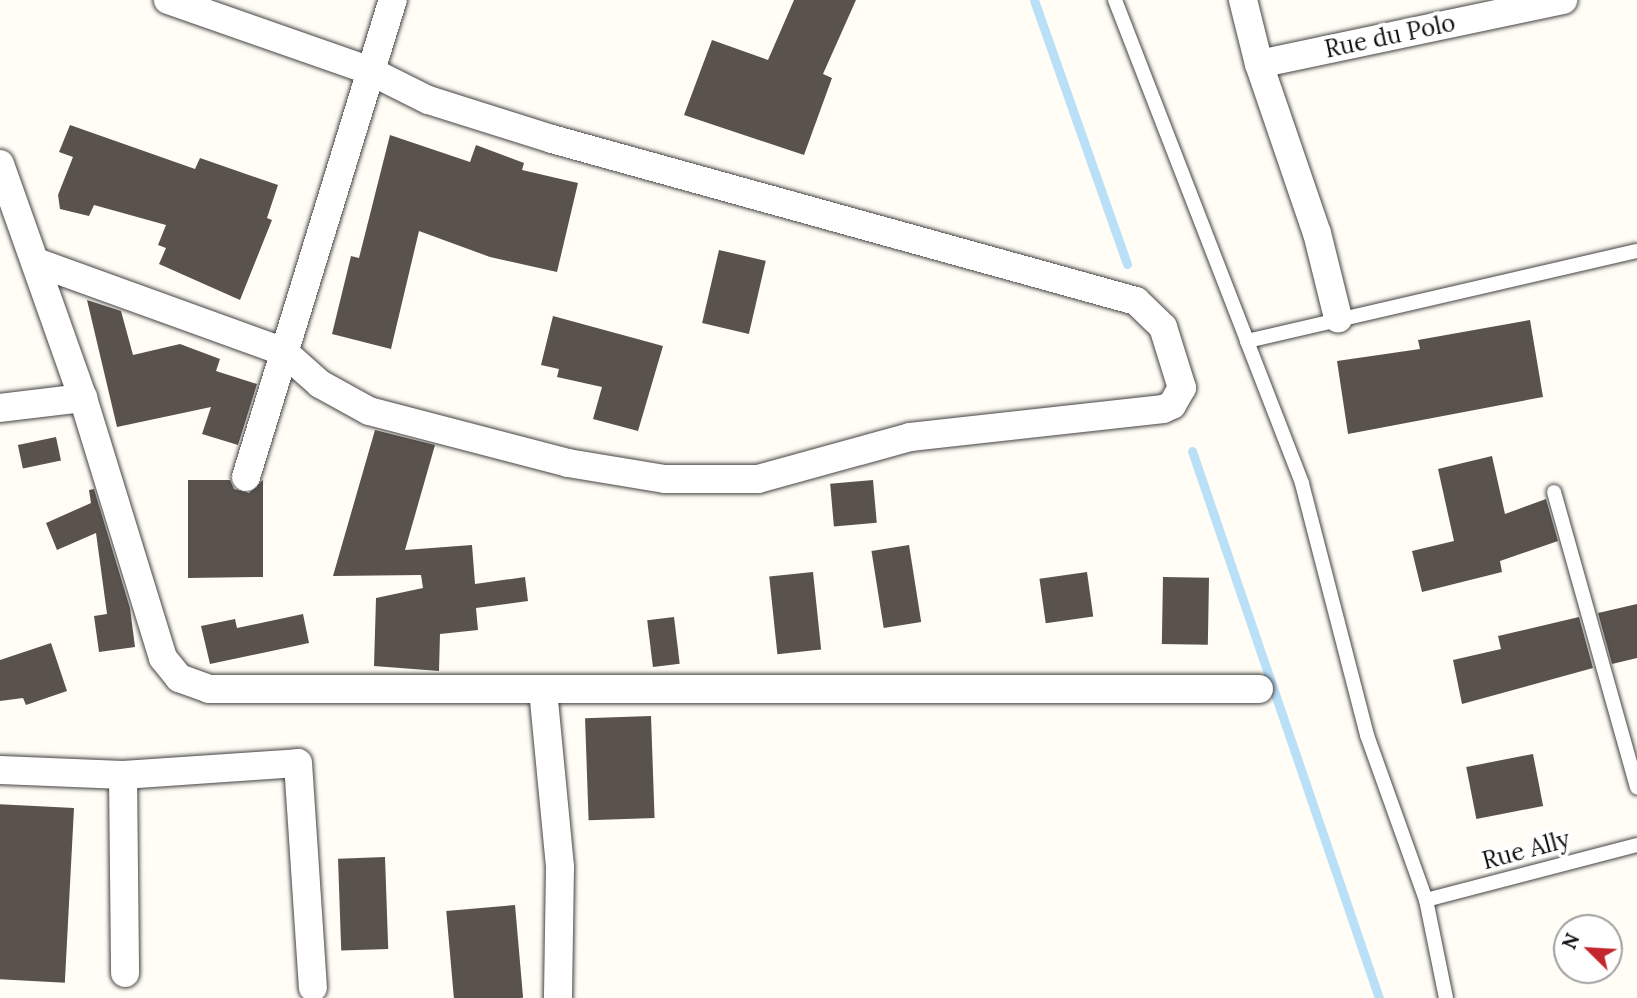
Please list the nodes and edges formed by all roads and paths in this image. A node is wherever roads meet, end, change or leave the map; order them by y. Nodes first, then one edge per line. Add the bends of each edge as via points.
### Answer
1 (168, 0) edge
2 (393, 0) edge
3 (1115, 0) edge
4 (1243, 0) edge
5 (1563, 0) edge
6 (1259, 64) junction
7 (368, 70) junction
8 (0, 164) edge
9 (1637, 251) edge
10 (36, 262) junction
11 (1338, 318) junction
12 (1247, 341) junction
13 (284, 352) junction
14 (83, 398) junction
15 (0, 408) edge
16 (246, 477) dead end
17 (1554, 492) dead end
18 (1259, 689) dead end
19 (543, 690) junction
20 (0, 769) edge
21 (123, 775) junction
22 (1637, 788) edge
23 (1637, 845) edge
24 (1426, 900) junction
25 (125, 973) dead end
26 (313, 987) dead end
27 (558, 998) edge
28 (1446, 998) edge

1 - 7 street
2 - 7 street
3 - 12 lane
4 - 6 street
5 - 6 street, Rue du Polo
6 - 11 street via 1317,233
7 - 13 street
7 - 13 street via 428,100 552,139 1136,301 1163,327 1182,388 1172,405 1163,409 910,437 758,478 666,479 568,463 369,411 320,384
8 - 10 street
9 - 11 lane
10 - 13 street
10 - 14 street
11 - 12 lane
12 - 24 lane via 1302,483 1367,734
13 - 16 street
14 - 15 street
14 - 19 street via 163,658 179,678 209,688
17 - 22 lane
18 - 19 street
19 - 27 street via 560,867
20 - 21 street
21 - 25 street
21 - 26 street via 298,763
23 - 24 lane, Rue Ally
24 - 28 lane

